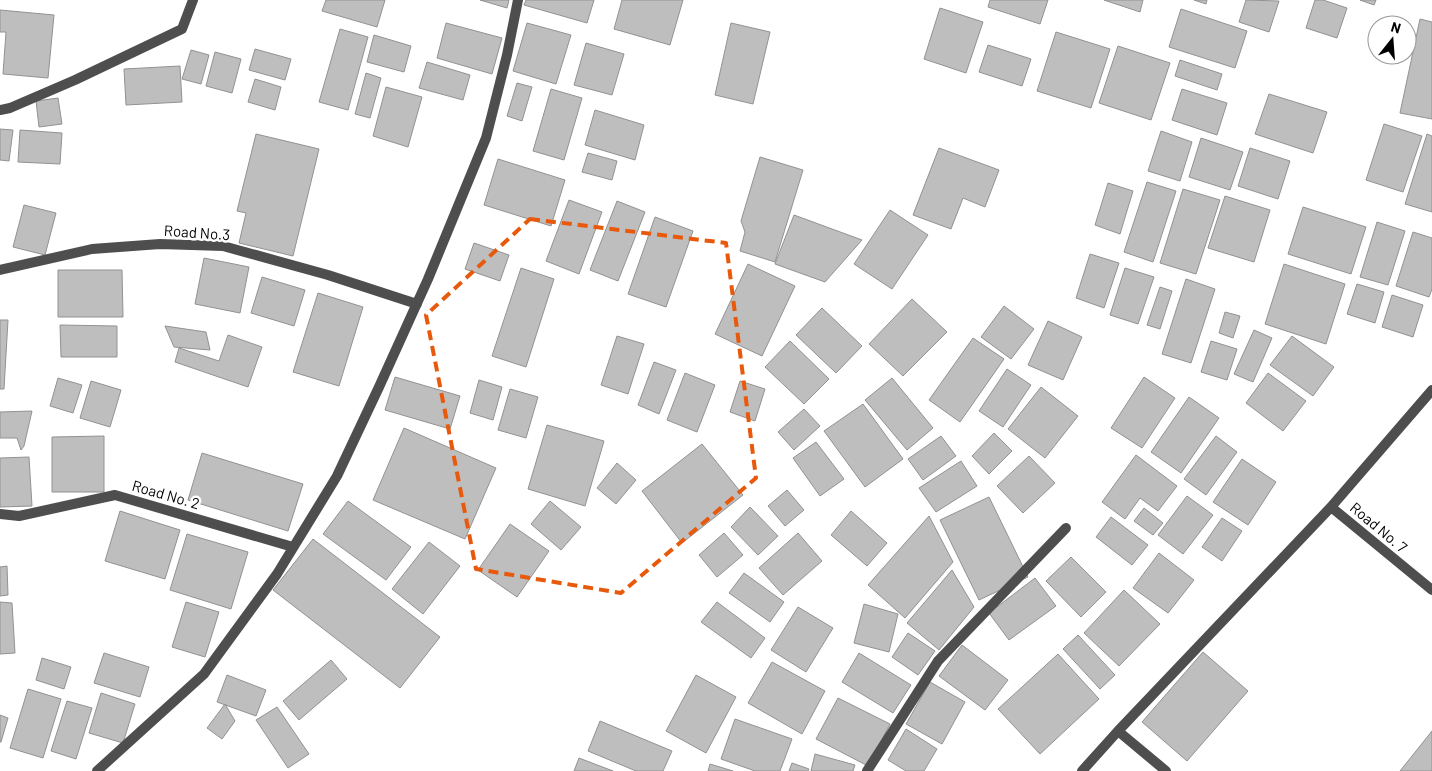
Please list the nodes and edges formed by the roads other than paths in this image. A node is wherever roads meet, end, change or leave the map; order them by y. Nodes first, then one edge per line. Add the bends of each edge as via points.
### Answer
1 (193, 0) edge
2 (518, 0) edge
3 (0, 110) edge
4 (0, 270) edge
5 (417, 304) junction
6 (1432, 390) edge
7 (1330, 507) junction
8 (0, 514) edge
9 (1066, 528) dead end
10 (294, 547) junction
11 (1432, 590) edge
12 (1118, 732) junction
13 (96, 771) edge
14 (867, 771) edge
15 (1082, 771) edge
16 (1166, 771) edge

1 - 3 street via 182,29 75,80
2 - 5 street via 486,138
4 - 5 street, Road No.3 via 92,249 160,244 223,246
5 - 10 street via 336,476
6 - 7 street
7 - 11 street, Road No. 7
7 - 12 street
8 - 10 street, Road No. 2 via 19,516 115,495
9 - 14 street via 938,661
10 - 13 street via 204,674
12 - 15 street
12 - 16 street

